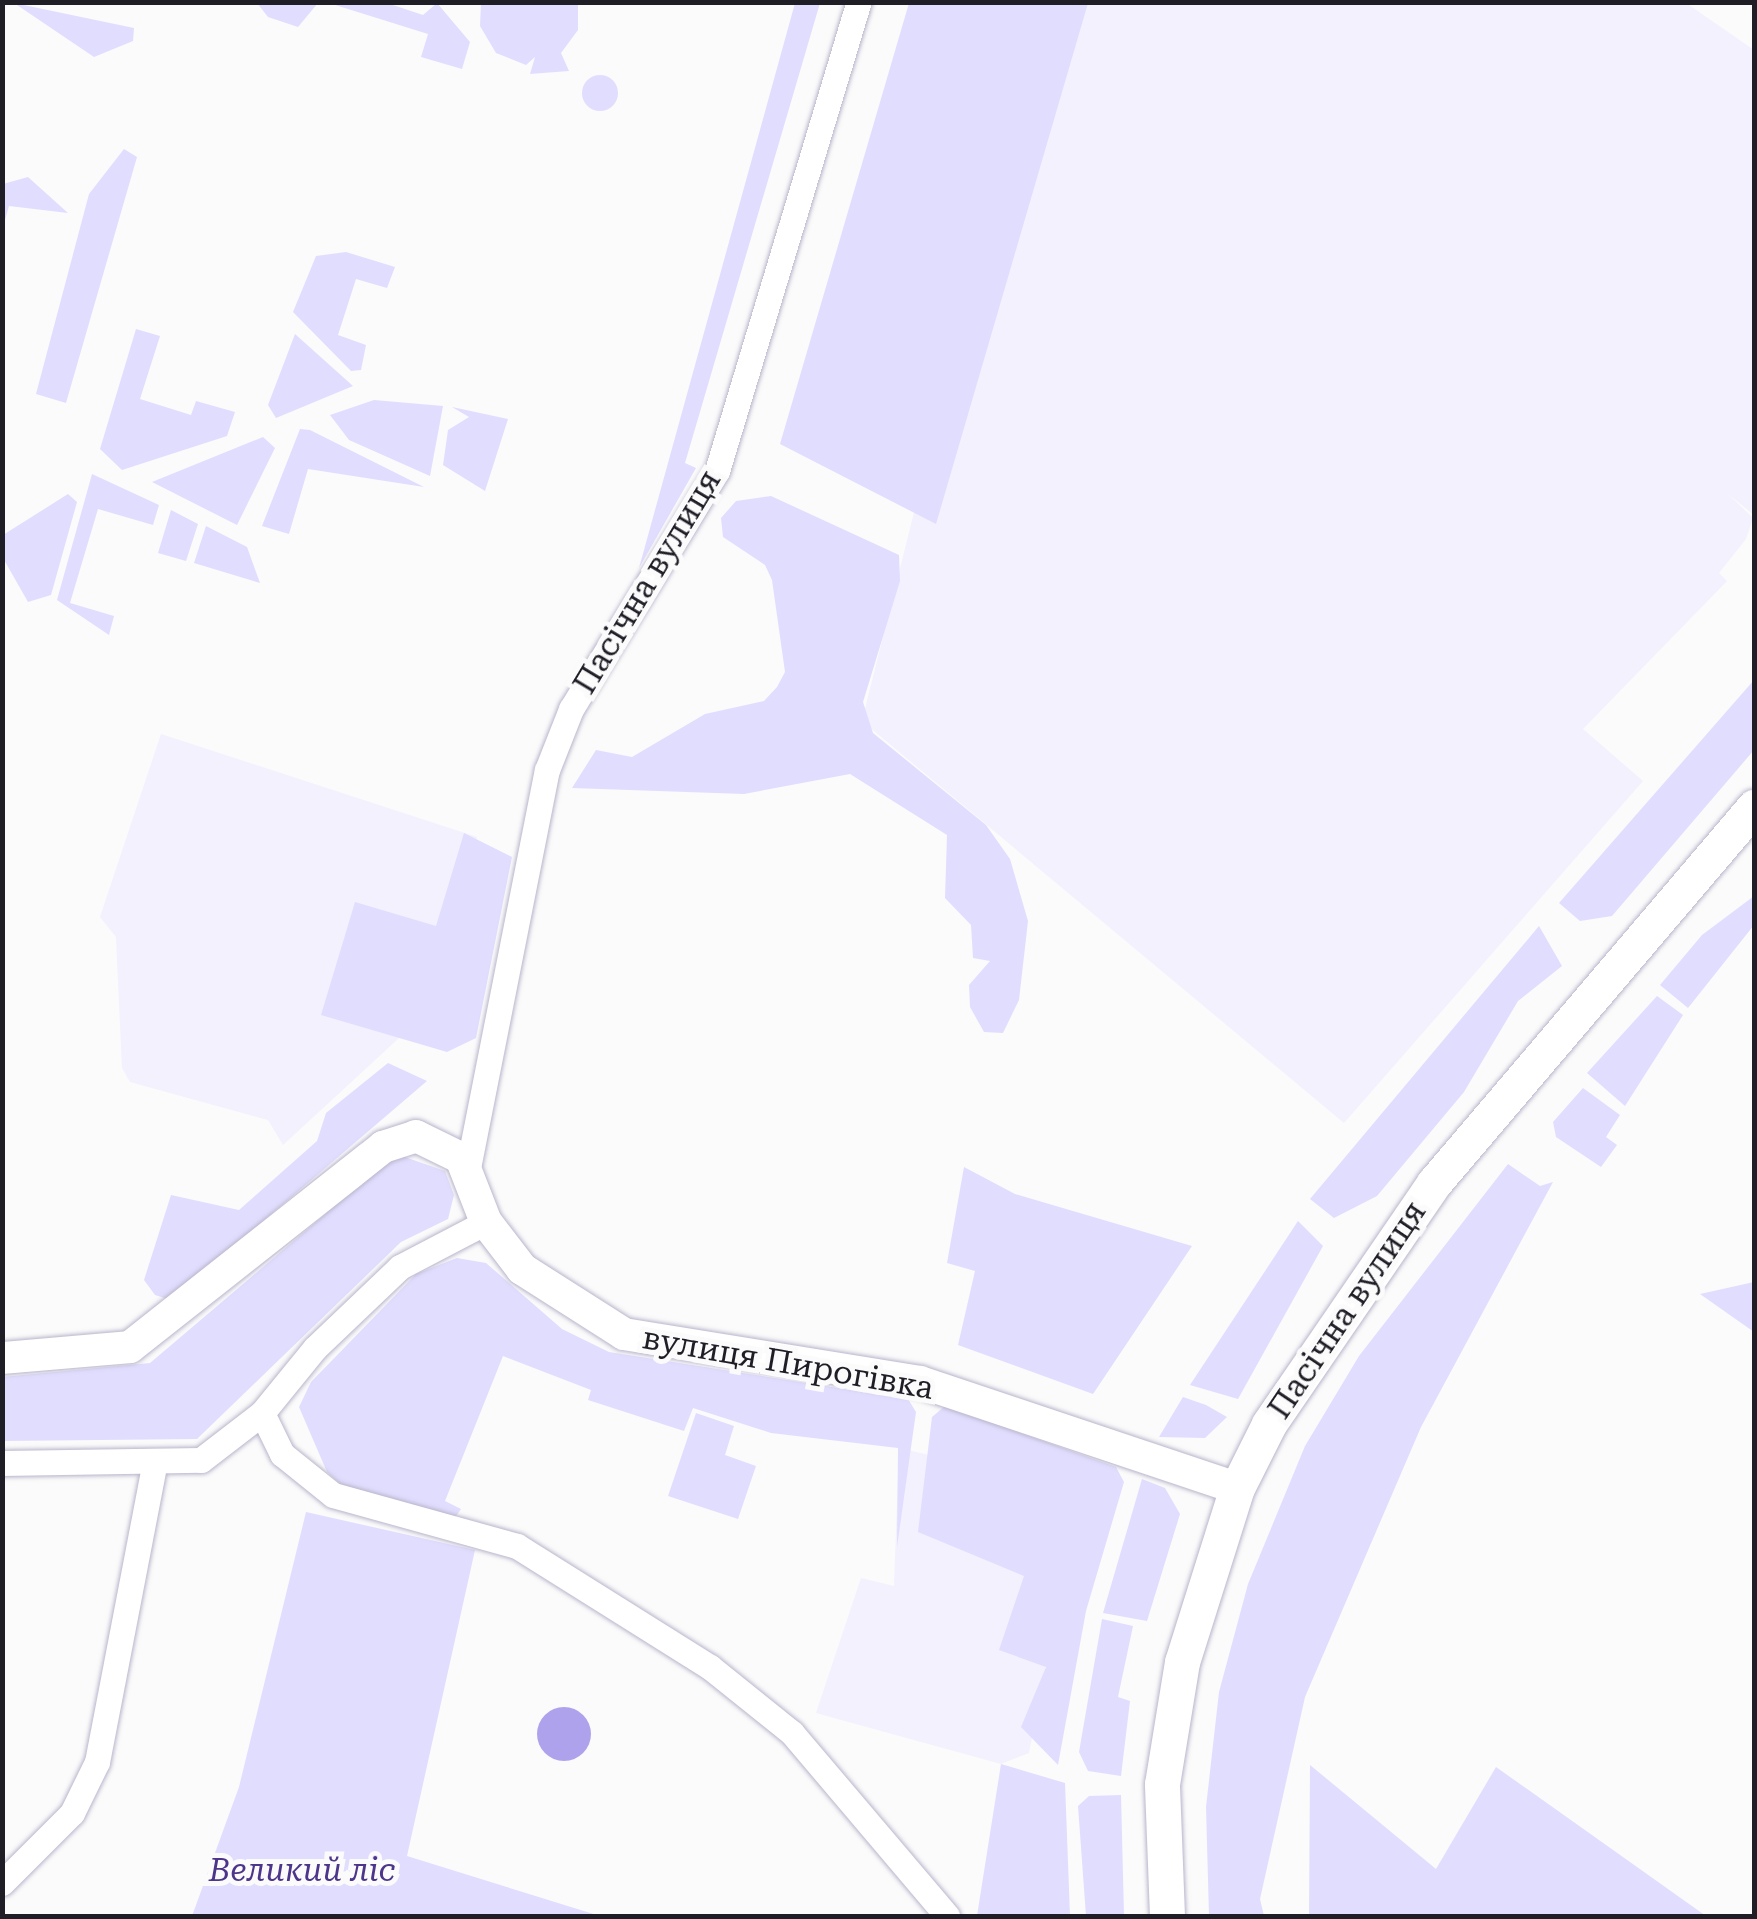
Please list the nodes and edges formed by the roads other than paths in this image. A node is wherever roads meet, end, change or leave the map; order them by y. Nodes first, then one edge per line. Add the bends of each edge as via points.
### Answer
1 (859, 2) edge
2 (1754, 806) edge
3 (468, 1168) junction
4 (486, 1222) junction
5 (2, 1358) edge
6 (262, 1413) junction
7 (2, 1463) edge
8 (154, 1465) junction
9 (1237, 1488) junction
10 (2, 1883) edge
11 (947, 1916) edge
12 (1167, 1916) edge

1 - 3 street, Пасічна вулиця via 717,471 570,709 547,770
2 - 9 main road, Пасічна вулиця via 1374,1260
3 - 4 street, вулиця Пирогівка
3 - 5 street via 434,1138 398,1140 130,1347
4 - 6 street via 400,1267 315,1348
4 - 9 street, вулиця Пирогівка via 547,1291 624,1334 920,1382
6 - 8 street via 201,1460
6 - 11 street via 282,1454 332,1495 518,1546 710,1667 792,1733
7 - 8 street
8 - 10 street via 97,1762 72,1813
9 - 12 main road, Пасічна вулиця via 1170,1724

